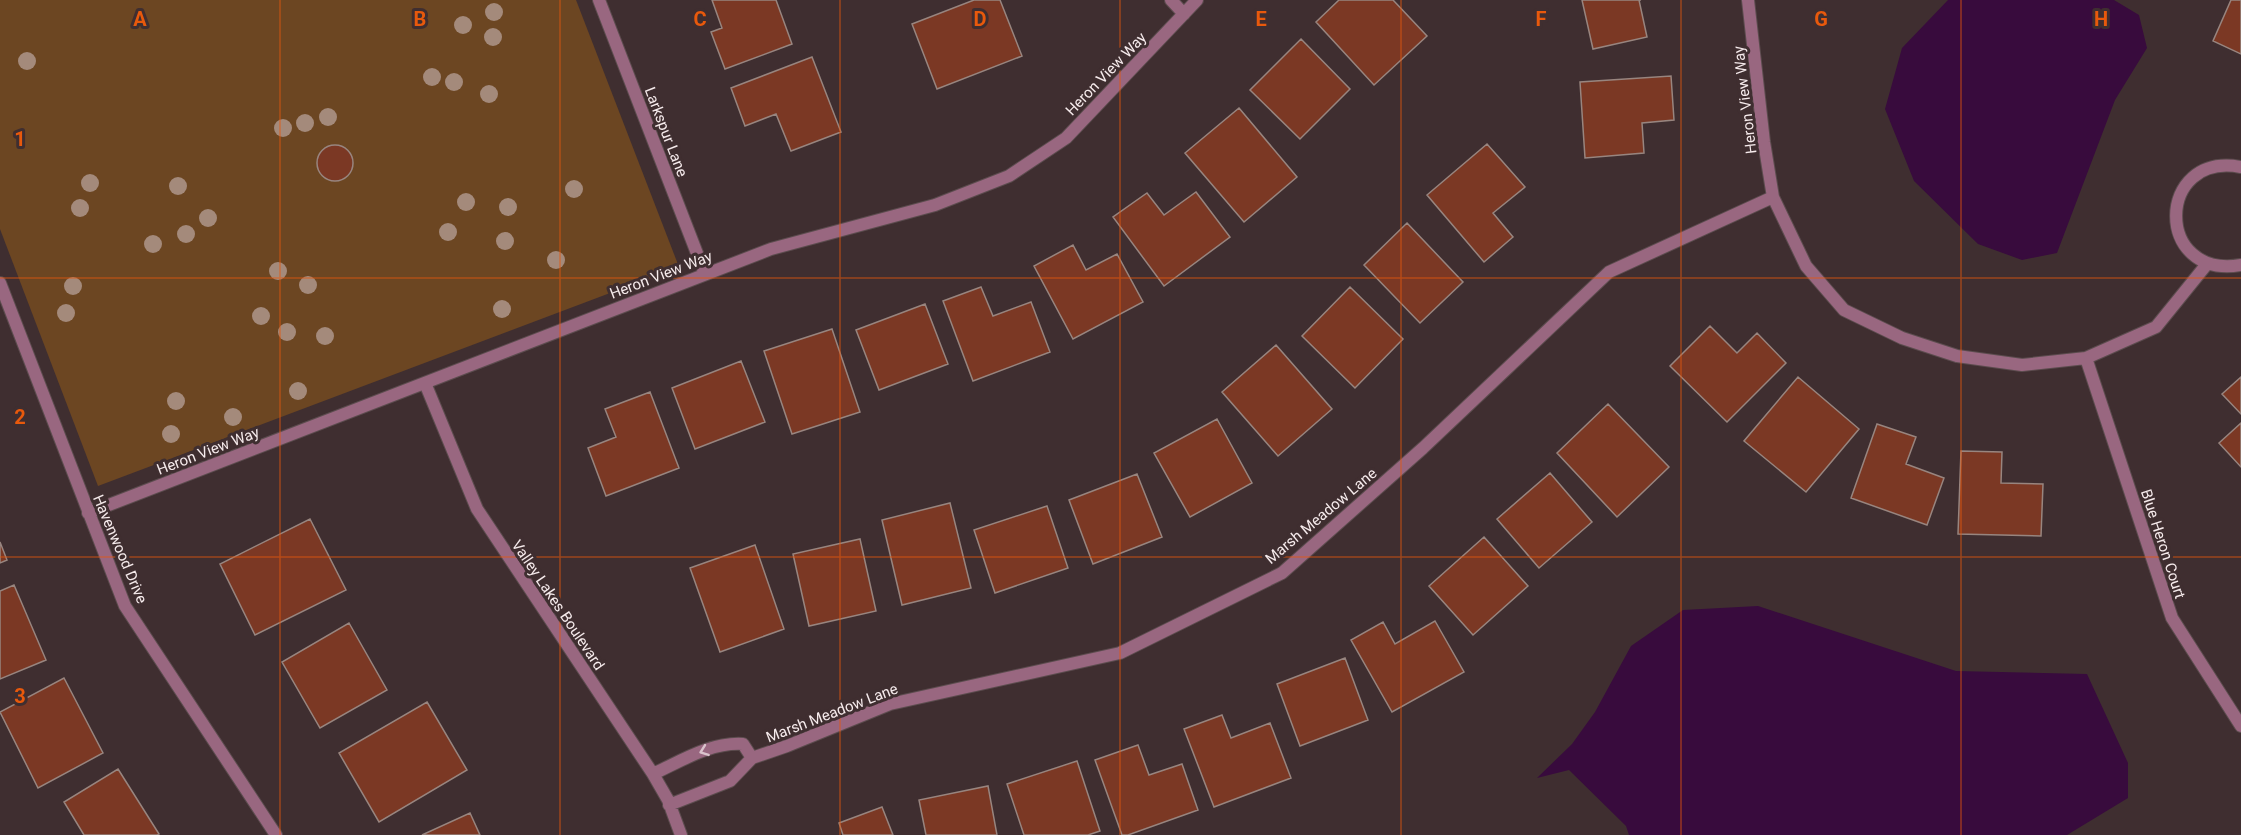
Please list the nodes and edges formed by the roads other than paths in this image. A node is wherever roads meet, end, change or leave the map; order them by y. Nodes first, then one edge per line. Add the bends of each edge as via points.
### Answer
1 (599, 0) edge
2 (1171, 0) edge
3 (1197, 0) edge
4 (1748, 0) edge
5 (1185, 14) junction
6 (2241, 166) edge
7 (1773, 197) junction
8 (2207, 264) junction
9 (2241, 265) edge
10 (705, 274) junction
11 (0, 283) edge
12 (2086, 358) junction
13 (425, 383) junction
14 (88, 513) junction
15 (2241, 726) edge
16 (752, 758) junction
17 (653, 774) junction
18 (669, 806) junction
19 (276, 835) edge
20 (681, 835) edge

1 - 10 street, Larkspur Lane
2 - 5 street
3 - 5 street, Heron View Way
4 - 7 street, Heron View Way
5 - 10 street, Heron View Way via 1066,138 1009,176 935,205 771,249
6 - 8 street via 2223,164 2192,177 2175,207 2181,241 2192,255
7 - 12 street, Heron View Way via 1806,266 1844,310 1902,338 1957,356 2022,365
7 - 16 street, Marsh Meadow Lane via 1609,272 1423,448 1282,573 1120,653 890,704
8 - 9 street
8 - 12 street, Heron View Way via 2156,327
10 - 13 street, Heron View Way
11 - 14 street, Havenwood Drive
12 - 15 street, Blue Heron Court via 2172,618
13 - 14 street, Heron View Way
13 - 17 street, Valley Lakes Boulevard via 477,508
14 - 19 street, Havenwood Drive via 124,606
16 -> 17 street via 742,744 726,743
16 - 18 street via 730,781
17 - 18 street, Valley Lakes Boulevard
18 - 20 street, Valley Lakes Boulevard

